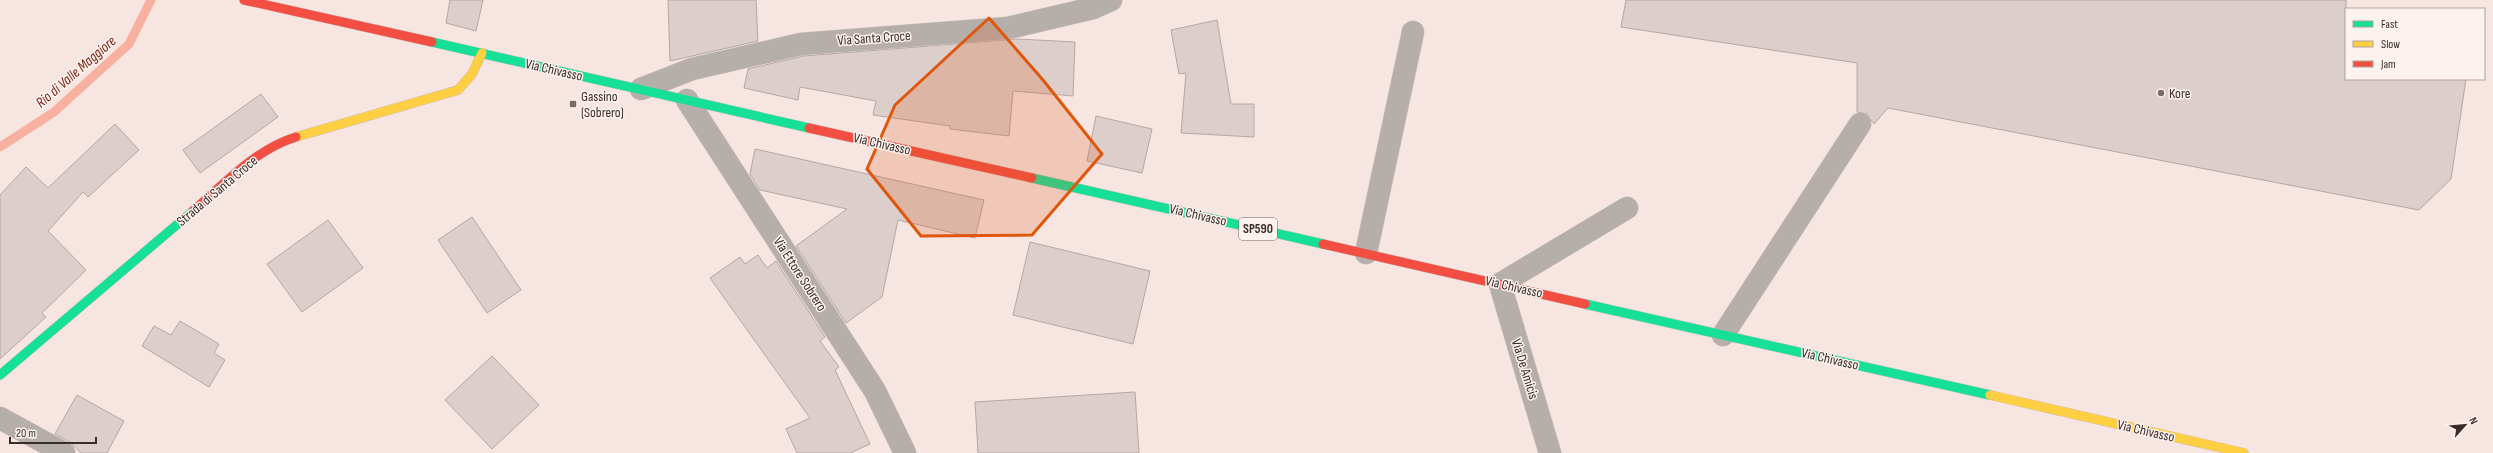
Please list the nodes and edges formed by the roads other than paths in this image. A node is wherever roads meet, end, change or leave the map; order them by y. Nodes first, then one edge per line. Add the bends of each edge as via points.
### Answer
1 (244, 0) edge
2 (1111, 0) edge
3 (272, 3) edge
4 (1413, 32) dead end
5 (482, 53) junction
6 (641, 89) junction
7 (686, 100) junction
8 (1860, 124) dead end
9 (1627, 208) dead end
10 (1366, 253) junction
11 (1500, 284) junction
12 (1723, 335) junction
13 (0, 375) edge
14 (0, 418) edge
15 (64, 453) edge
16 (905, 453) edge
17 (1550, 453) edge
18 (2244, 453) edge

1 - 3 main road, Via Chivasso / SP590
2 - 6 street, Via Santa Croce via 1093,8 1008,28 801,44 692,69
3 - 5 main road, Via Chivasso / SP590
4 - 10 street
5 - 6 main road, Via Chivasso / SP590
5 - 13 main road, Strada di Santa Croce via 472,74 458,90 284,141 252,160
6 - 7 main road, Via Chivasso / SP590
7 - 10 main road, Via Chivasso / SP590
7 - 16 street, Via Ettore Sobrero via 875,391
8 - 12 street
9 - 11 street
10 - 11 main road, Via Chivasso / SP590
11 - 12 main road, Via Chivasso / SP590
11 - 17 street, Via De Amicis
12 - 18 main road, Via Chivasso / SP590
14 - 15 street

